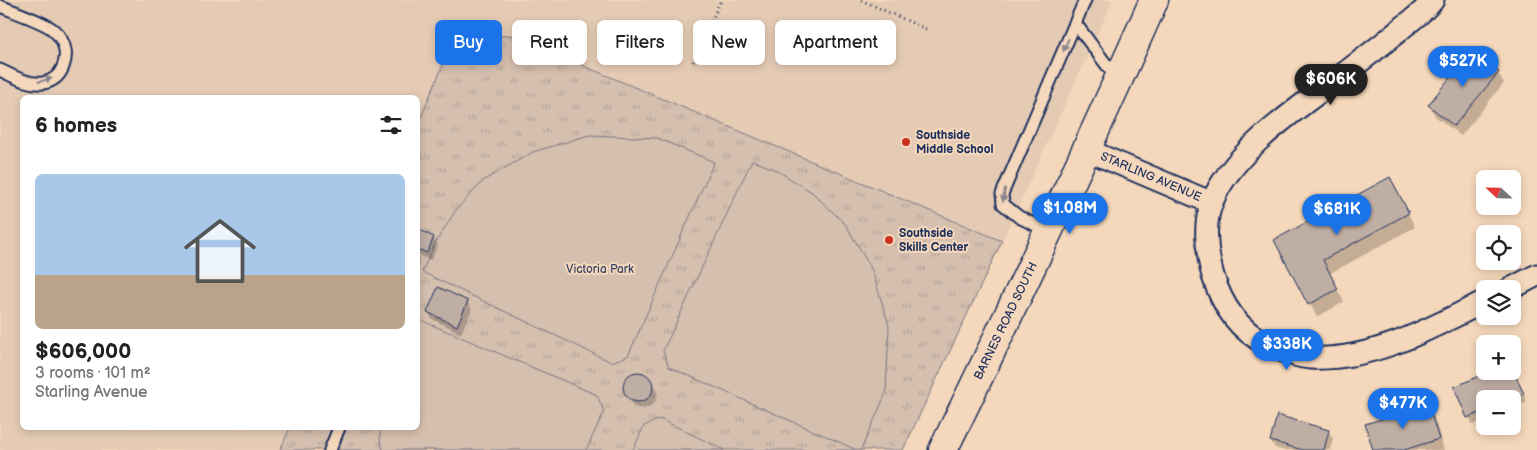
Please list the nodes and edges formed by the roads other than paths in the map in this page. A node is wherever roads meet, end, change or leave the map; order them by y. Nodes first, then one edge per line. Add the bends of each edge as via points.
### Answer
1 (1085, 0) edge
2 (1154, 0) edge
3 (1433, 0) edge
4 (0, 6) edge
5 (1075, 23) junction
6 (0, 70) edge
7 (1118, 81) junction
8 (1086, 150) junction
9 (1212, 203) junction
10 (1049, 231) junction
11 (1537, 275) edge
12 (1521, 283) edge
13 (1476, 306) edge
14 (338, 430) edge
15 (330, 450) edge
16 (943, 450) edge

1 - 5 lane
2 - 7 street, BARNES ROAD SOUTH
3 - 9 street, STARLING AVENUE via 1378,48 1276,124 1227,173
6 -> 4 lane via 28,82 44,83 56,77 64,67 66,51 62,40 51,28
5 - 7 lane
5 -> 10 lane via 1002,194 1004,204 1020,217
7 - 8 street, BARNES ROAD SOUTH
8 - 9 street, STARLING AVENUE
8 - 10 street, BARNES ROAD SOUTH
9 - 13 street via 1207,244 1219,295 1231,316 1246,331 1286,353 1310,358 1342,358 1390,346
10 - 16 street, BARNES ROAD SOUTH
11 - 12 street
14 - 15 lane

